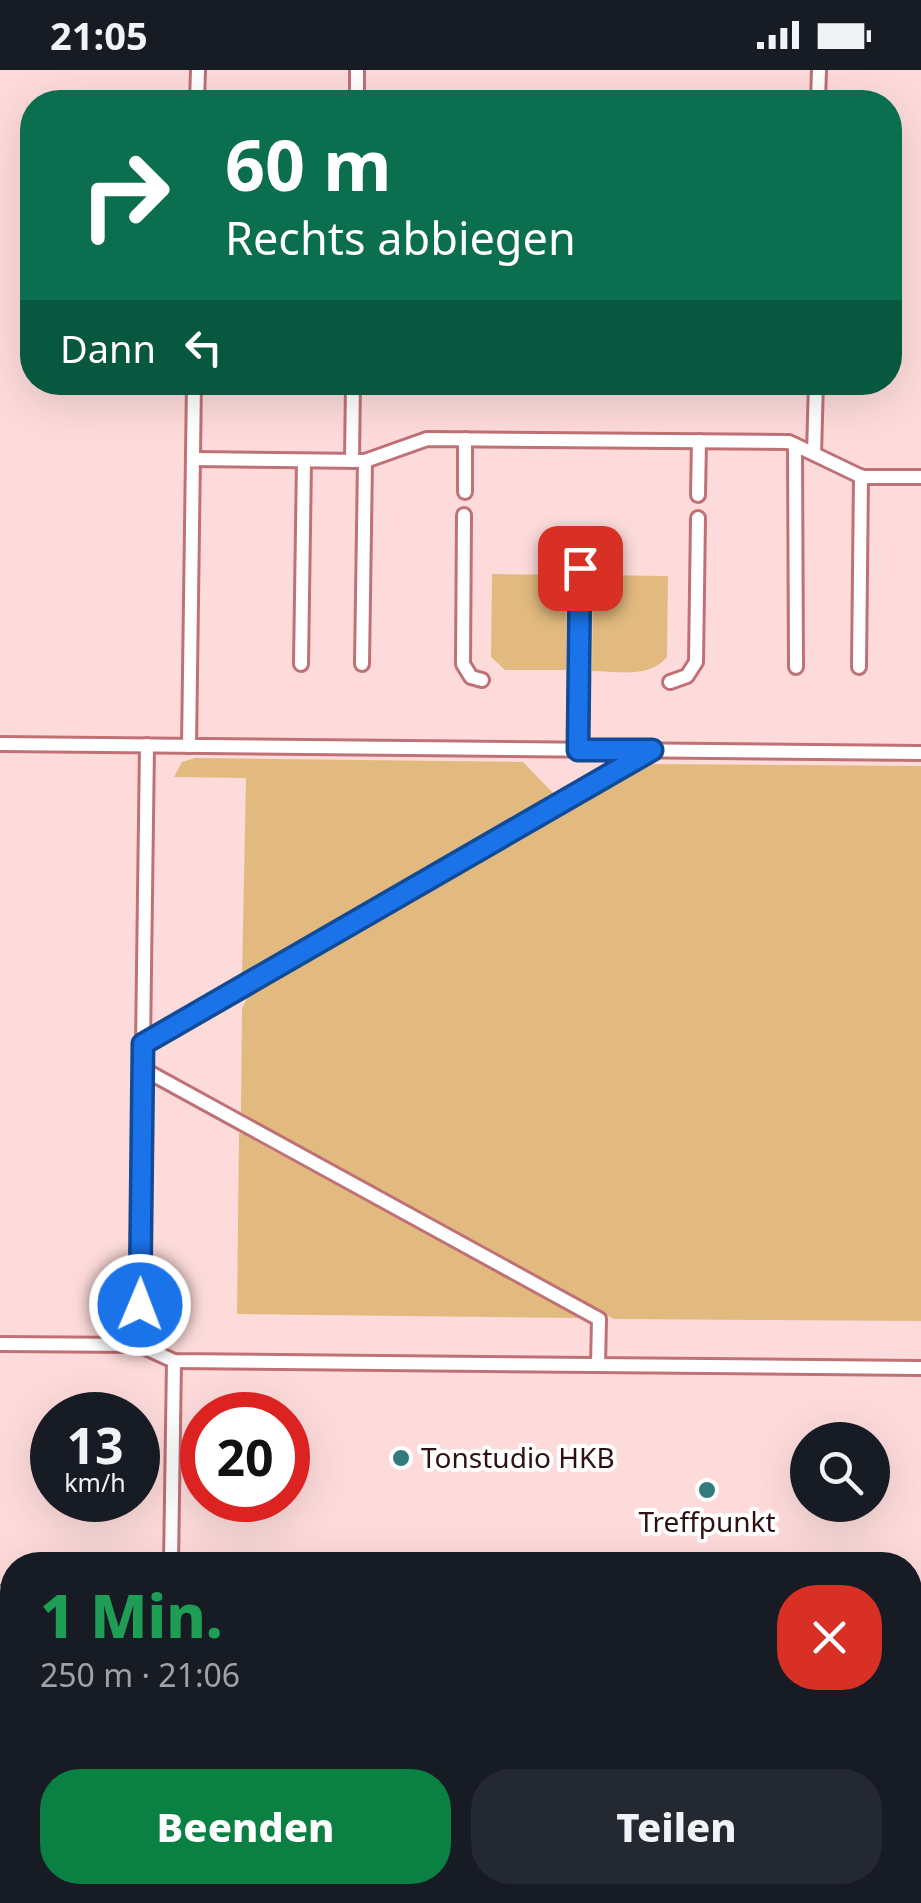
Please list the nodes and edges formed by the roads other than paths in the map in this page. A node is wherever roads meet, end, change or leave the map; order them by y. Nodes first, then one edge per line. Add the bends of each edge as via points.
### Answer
1 (194, 395) edge
2 (354, 395) edge
3 (816, 395) edge
4 (465, 438) junction
5 (699, 441) junction
6 (795, 445) junction
7 (814, 454) junction
8 (193, 460) junction
9 (304, 460) junction
10 (358, 461) junction
11 (860, 476) junction
12 (921, 478) edge
13 (464, 492) dead end
14 (698, 495) dead end
15 (464, 515) dead end
16 (698, 518) dead end
17 (580, 568) dead end
18 (301, 664) dead end
19 (362, 664) dead end
20 (796, 667) dead end
21 (859, 667) dead end
22 (482, 680) dead end
23 (670, 682) dead end
24 (0, 744) edge
25 (147, 746) junction
26 (189, 746) junction
27 (578, 750) junction
28 (652, 750) junction
29 (921, 753) edge
30 (143, 1044) junction
31 (143, 1070) junction
32 (0, 1344) edge
33 (139, 1344) junction
34 (174, 1362) junction
35 (598, 1365) junction
36 (921, 1368) edge
37 (172, 1552) edge

1 - 8 lane
2 - 10 lane
3 - 7 lane
4 - 5 lane
4 - 10 lane via 427,438
4 - 13 lane
5 - 6 lane
5 - 14 lane
6 - 7 lane
6 - 20 lane
7 - 11 lane
8 - 9 lane
8 - 26 lane
9 - 10 lane
9 - 18 lane
10 - 19 lane
11 - 12 lane
11 - 21 lane
15 - 22 lane via 463,664 470,677
16 - 23 lane via 696,662 687,676
17 - 27 lane
24 - 25 lane
25 - 26 lane
25 - 30 lane
26 - 27 lane
27 - 28 lane
28 - 29 lane
28 - 30 lane
30 - 31 lane
31 - 33 lane
31 - 35 lane via 598,1319
32 - 33 lane
33 - 34 lane
34 - 35 lane
34 - 37 lane
35 - 36 lane

